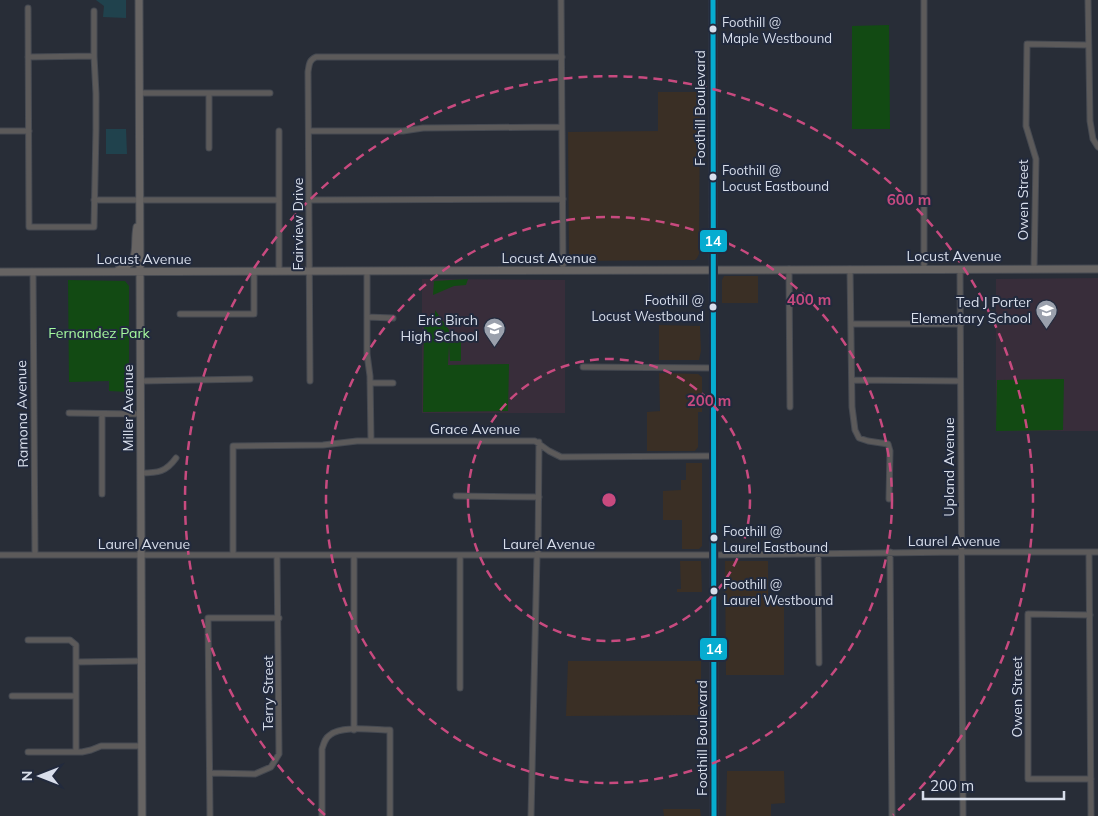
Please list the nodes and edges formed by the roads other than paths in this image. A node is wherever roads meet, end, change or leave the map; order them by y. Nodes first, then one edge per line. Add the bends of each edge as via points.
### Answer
1 (138, 0) edge
2 (561, 0) edge
3 (713, 0) edge
4 (924, 0) edge
5 (1088, 0) edge
6 (28, 8) dead end
7 (94, 10) dead end
8 (1088, 45) junction
9 (94, 56) junction
10 (28, 57) junction
11 (562, 57) junction
12 (139, 93) junction
13 (270, 93) dead end
14 (209, 94) junction
15 (562, 128) junction
16 (0, 131) edge
17 (29, 131) junction
18 (279, 131) dead end
19 (309, 131) junction
20 (1098, 147) edge
21 (209, 148) dead end
22 (563, 199) junction
23 (94, 200) junction
24 (279, 200) junction
25 (310, 200) junction
26 (140, 201) junction
27 (140, 215) junction
28 (713, 269) junction
29 (789, 269) junction
30 (850, 269) junction
31 (924, 269) junction
32 (960, 269) junction
33 (1034, 269) junction
34 (1098, 269) edge
35 (563, 270) junction
36 (310, 271) junction
37 (367, 271) junction
38 (0, 272) edge
39 (33, 272) junction
40 (113, 272) junction
41 (140, 272) junction
42 (254, 272) junction
43 (279, 272) junction
44 (180, 314) dead end
45 (367, 317) junction
46 (392, 318) dead end
47 (851, 324) junction
48 (960, 324) junction
49 (583, 367) dead end
50 (713, 368) junction
51 (250, 379) dead end
52 (852, 380) junction
53 (140, 381) junction
54 (310, 381) dead end
55 (960, 381) junction
56 (370, 383) junction
57 (393, 384) dead end
58 (790, 407) dead end
59 (69, 413) dead end
60 (102, 414) junction
61 (140, 414) junction
62 (371, 441) junction
63 (539, 442) junction
64 (713, 456) junction
65 (176, 458) dead end
66 (141, 473) junction
67 (102, 494) dead end
68 (456, 496) dead end
69 (539, 498) junction
70 (889, 500) dead end
71 (890, 552) junction
72 (961, 552) junction
73 (1089, 552) junction
74 (1098, 552) edge
75 (818, 554) junction
76 (35, 555) junction
77 (142, 555) junction
78 (233, 555) junction
79 (277, 555) junction
80 (354, 555) junction
81 (460, 555) junction
82 (537, 555) junction
83 (713, 555) junction
84 (0, 556) edge
85 (1090, 615) junction
86 (279, 618) junction
87 (28, 640) dead end
88 (142, 661) junction
89 (76, 662) junction
90 (819, 662) dead end
91 (460, 688) dead end
92 (12, 696) dead end
93 (76, 696) junction
94 (354, 730) junction
95 (142, 746) junction
96 (28, 752) dead end
97 (76, 752) junction
98 (211, 773) junction
99 (1090, 779) junction
100 (142, 816) edge
101 (210, 816) edge
102 (322, 816) edge
103 (390, 816) edge
104 (531, 816) edge
105 (714, 816) edge
106 (892, 816) edge
107 (963, 816) edge
108 (1091, 816) edge

1 - 12 street, Miller Avenue
2 - 11 street
3 - 28 main road, Foothill Boulevard
4 - 31 street
5 - 8 street
6 - 10 street
7 - 9 street
8 - 20 street via 1090,120 1093,139
8 - 33 street, Owen Street via 1027,44 1026,126 1036,159
9 - 10 street
9 - 23 street
10 - 17 street
11 - 15 street
11 - 19 street, Fairview Drive via 316,57 308,66
12 - 14 street
12 - 26 street, Miller Avenue
13 - 14 street
14 - 21 street
15 - 19 street
15 - 22 street
16 - 17 street
17 - 23 street via 29,227 94,227
18 - 24 street
19 - 25 street, Fairview Drive
22 - 25 street
22 - 35 street
23 - 26 street
24 - 26 street
24 - 43 street
25 - 36 street, Fairview Drive
26 - 27 street, Miller Avenue
27 - 40 street via 134,260
27 - 41 street, Miller Avenue
28 - 29 street, Locust Avenue
28 - 35 street, Locust Avenue
28 - 50 main road, Foothill Boulevard
29 - 30 street, Locust Avenue
29 - 58 street
30 - 31 street, Locust Avenue
30 - 47 street
31 - 32 street, Locust Avenue
32 - 33 street, Locust Avenue
32 - 48 street, Upland Avenue
33 - 34 street, Locust Avenue
35 - 37 street, Locust Avenue
36 - 37 street, Locust Avenue
36 - 43 street, Locust Avenue
36 - 54 street, Fairview Drive
37 - 45 street
38 - 39 street, Locust Avenue
39 - 40 street, Locust Avenue
39 - 76 street, Ramona Avenue
40 - 41 street, Locust Avenue
41 - 42 street, Locust Avenue
41 - 53 street, Miller Avenue
42 - 43 street, Locust Avenue
42 - 44 street via 254,314
45 - 46 street
45 - 56 street
47 - 48 street
47 - 52 street
48 - 55 street, Upland Avenue
49 - 50 street
50 - 64 main road, Foothill Boulevard
51 - 53 street
52 - 55 street
52 - 70 street via 852,407 859,438 888,444
53 - 61 street, Miller Avenue
55 - 72 street, Upland Avenue
56 - 57 street
56 - 62 street
59 - 60 street
60 - 61 street
60 - 67 street
61 - 66 street, Miller Avenue
62 - 63 street, Grace Avenue
62 - 78 street, Grace Avenue via 233,446
63 - 64 street, Grace Avenue via 561,457
63 - 69 street
64 - 83 main road, Foothill Boulevard
65 - 66 street via 170,467 162,471
66 - 77 street, Miller Avenue
68 - 69 street
69 - 82 street
71 - 72 street, Laurel Avenue
71 - 75 street, Laurel Avenue
71 - 106 street
72 - 73 street, Laurel Avenue
72 - 107 street, Upland Avenue
73 - 74 street, Laurel Avenue
73 - 85 street
75 - 83 street, Laurel Avenue
75 - 90 street
76 - 77 street, Laurel Avenue
76 - 84 street, Laurel Avenue
77 - 78 street, Laurel Avenue
77 - 88 street, Miller Avenue
78 - 79 street, Laurel Avenue
79 - 80 street, Laurel Avenue
79 - 86 street, Terry Street
80 - 81 street, Laurel Avenue
80 - 94 street
81 - 82 street, Laurel Avenue
81 - 91 street
82 - 83 street, Laurel Avenue
82 - 104 street
83 - 105 main road, Foothill Boulevard
85 - 99 street
85 - 99 street, Owen Street via 1028,614 1028,780
86 - 98 street, Terry Street via 279,754 271,767 255,774
86 - 98 street via 208,618
87 - 89 street via 70,640 76,644
88 - 89 street
88 - 95 street, Miller Avenue
89 - 93 street
92 - 93 street
93 - 97 street
94 - 102 street via 339,730 324,742
94 - 103 street via 390,730
95 - 97 street via 101,746
95 - 100 street, Miller Avenue
96 - 97 street
98 - 101 street
99 - 108 street

